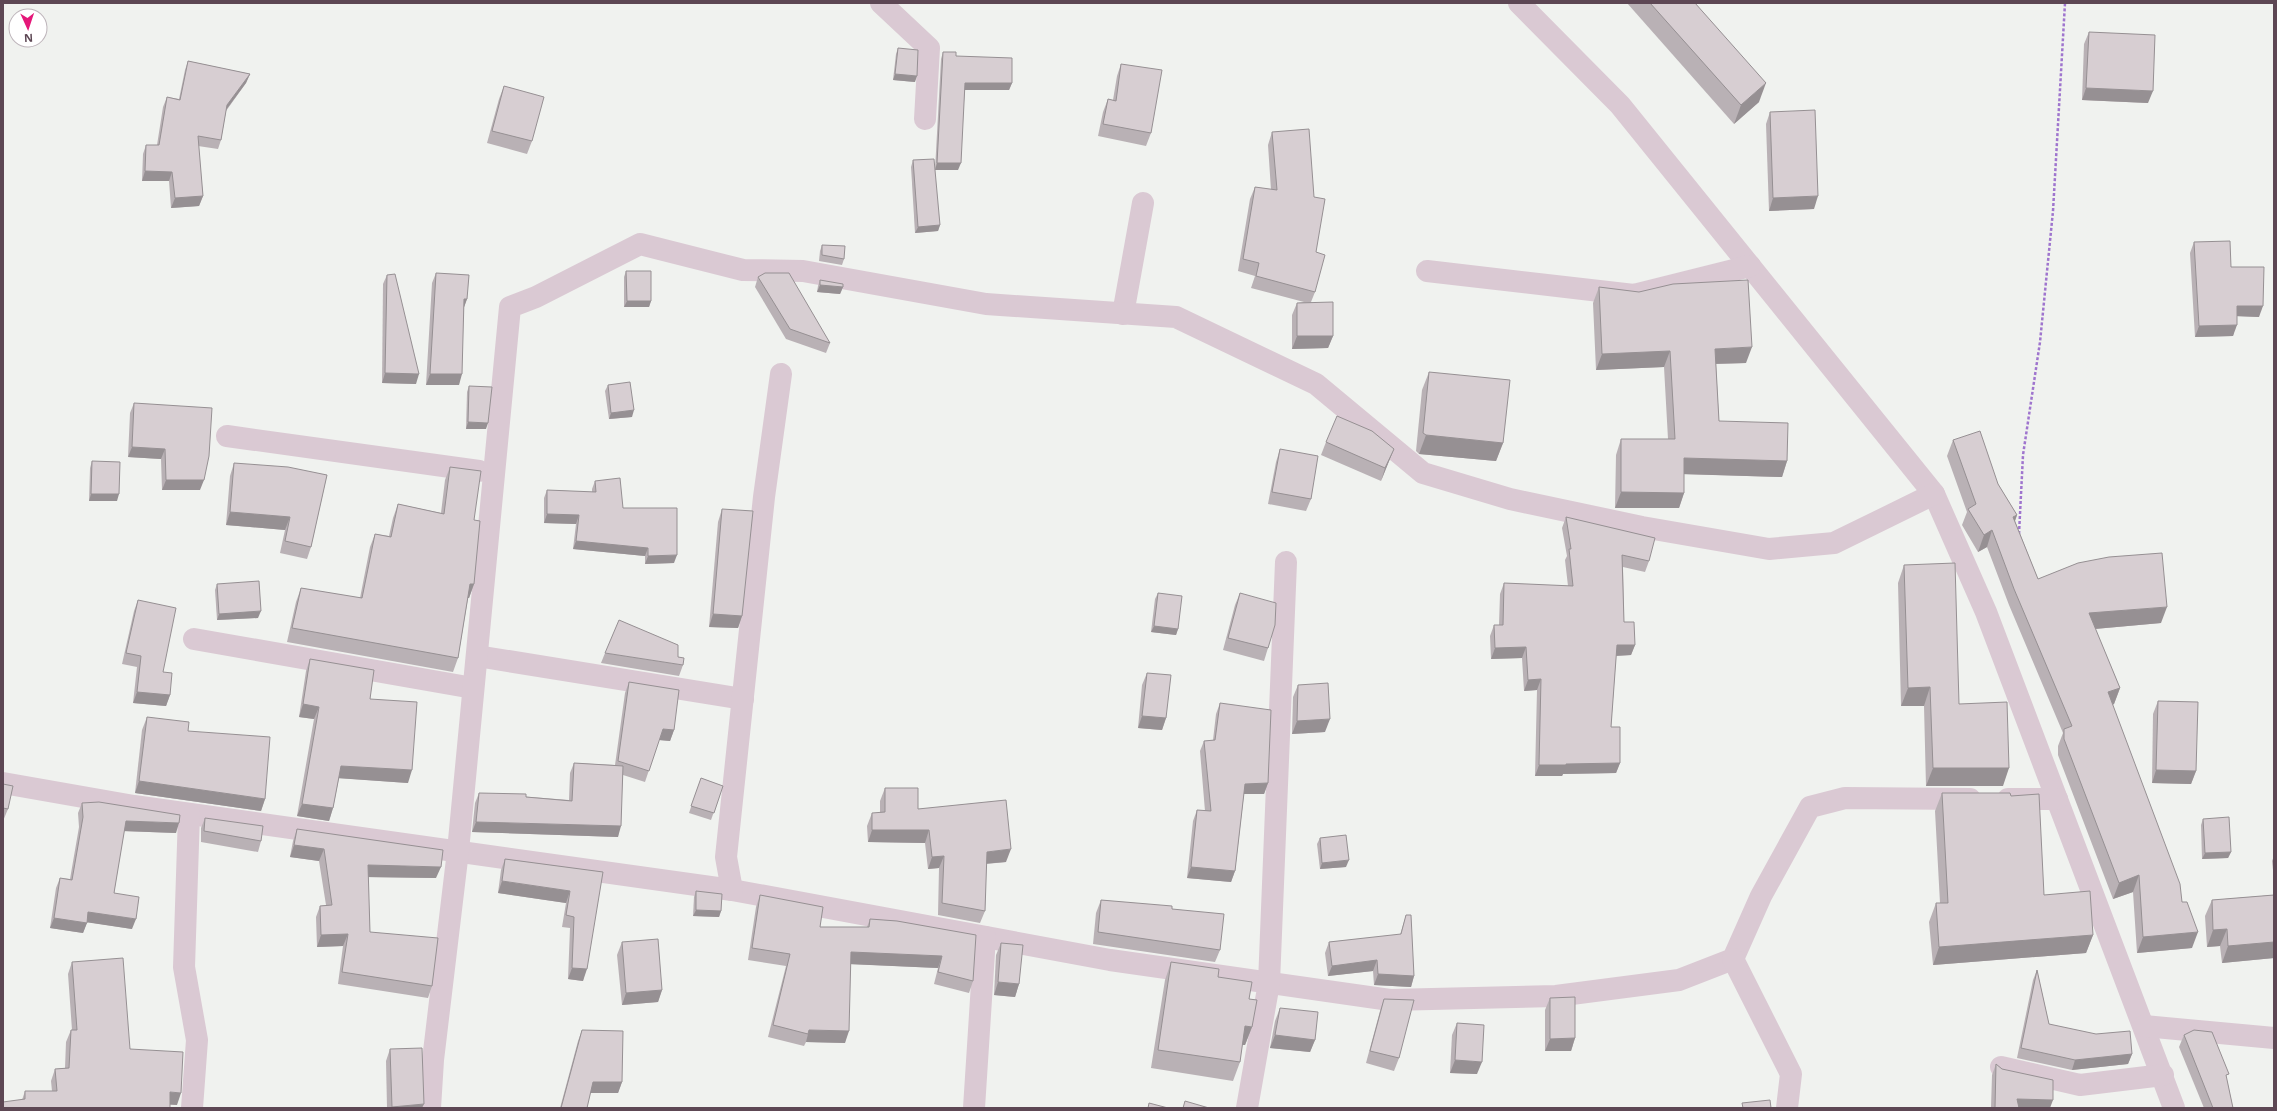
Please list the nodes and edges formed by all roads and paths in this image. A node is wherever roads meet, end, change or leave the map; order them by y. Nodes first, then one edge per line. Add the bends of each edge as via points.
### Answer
1 (881, 3) edge
2 (1518, 3) edge
3 (2065, 3) edge
4 (925, 119) dead end
5 (1143, 203) dead end
6 (1750, 266) junction
7 (1427, 271) dead end
8 (1123, 314) junction
9 (781, 374) dead end
10 (227, 436) dead end
11 (494, 473) junction
12 (1934, 494) junction
13 (2018, 539) edge
14 (1286, 562) dead end
15 (194, 639) dead end
16 (477, 656) junction
17 (474, 688) junction
18 (743, 699) junction
19 (3, 783) edge
20 (2057, 799) junction
21 (189, 814) junction
22 (458, 851) junction
23 (732, 890) junction
24 (985, 937) junction
25 (1733, 959) junction
26 (1269, 983) junction
27 (2144, 1026) junction
28 (2274, 1038) edge
29 (2001, 1067) edge
30 (2163, 1075) junction
31 (192, 1108) edge
32 (430, 1108) edge
33 (974, 1108) edge
34 (1247, 1108) edge
35 (1787, 1108) edge
36 (2174, 1108) edge

1 - 4 street via 929,48
2 - 6 street via 1620,104
3 - 13 path via 2053,211 2040,342 2023,455
5 - 8 street
6 - 7 street via 1634,295
6 - 12 street
8 - 11 street via 986,304 803,271 743,270 640,244 536,297 510,307
8 - 12 street via 1176,317 1316,384 1423,473 1510,500 1768,549 1834,542
9 - 18 street via 764,497
10 - 11 street
11 - 16 street
12 - 20 street via 1986,612
14 - 26 street
15 - 17 street
16 - 17 street
16 - 18 street
17 - 22 street
18 - 23 street via 726,857
19 - 21 street
20 - 25 street via 1845,798 1810,807 1761,896
20 - 27 street
21 - 22 street
21 - 31 street via 184,967 197,1040
22 - 23 street
22 - 32 street via 433,1060
23 - 24 street
24 - 26 street via 1110,960
24 - 33 street
25 - 26 street via 1679,980 1556,996 1390,1000
25 - 35 street via 1791,1074
26 - 34 street
27 - 28 street
27 - 30 street
29 - 30 street via 2080,1085
30 - 36 street

